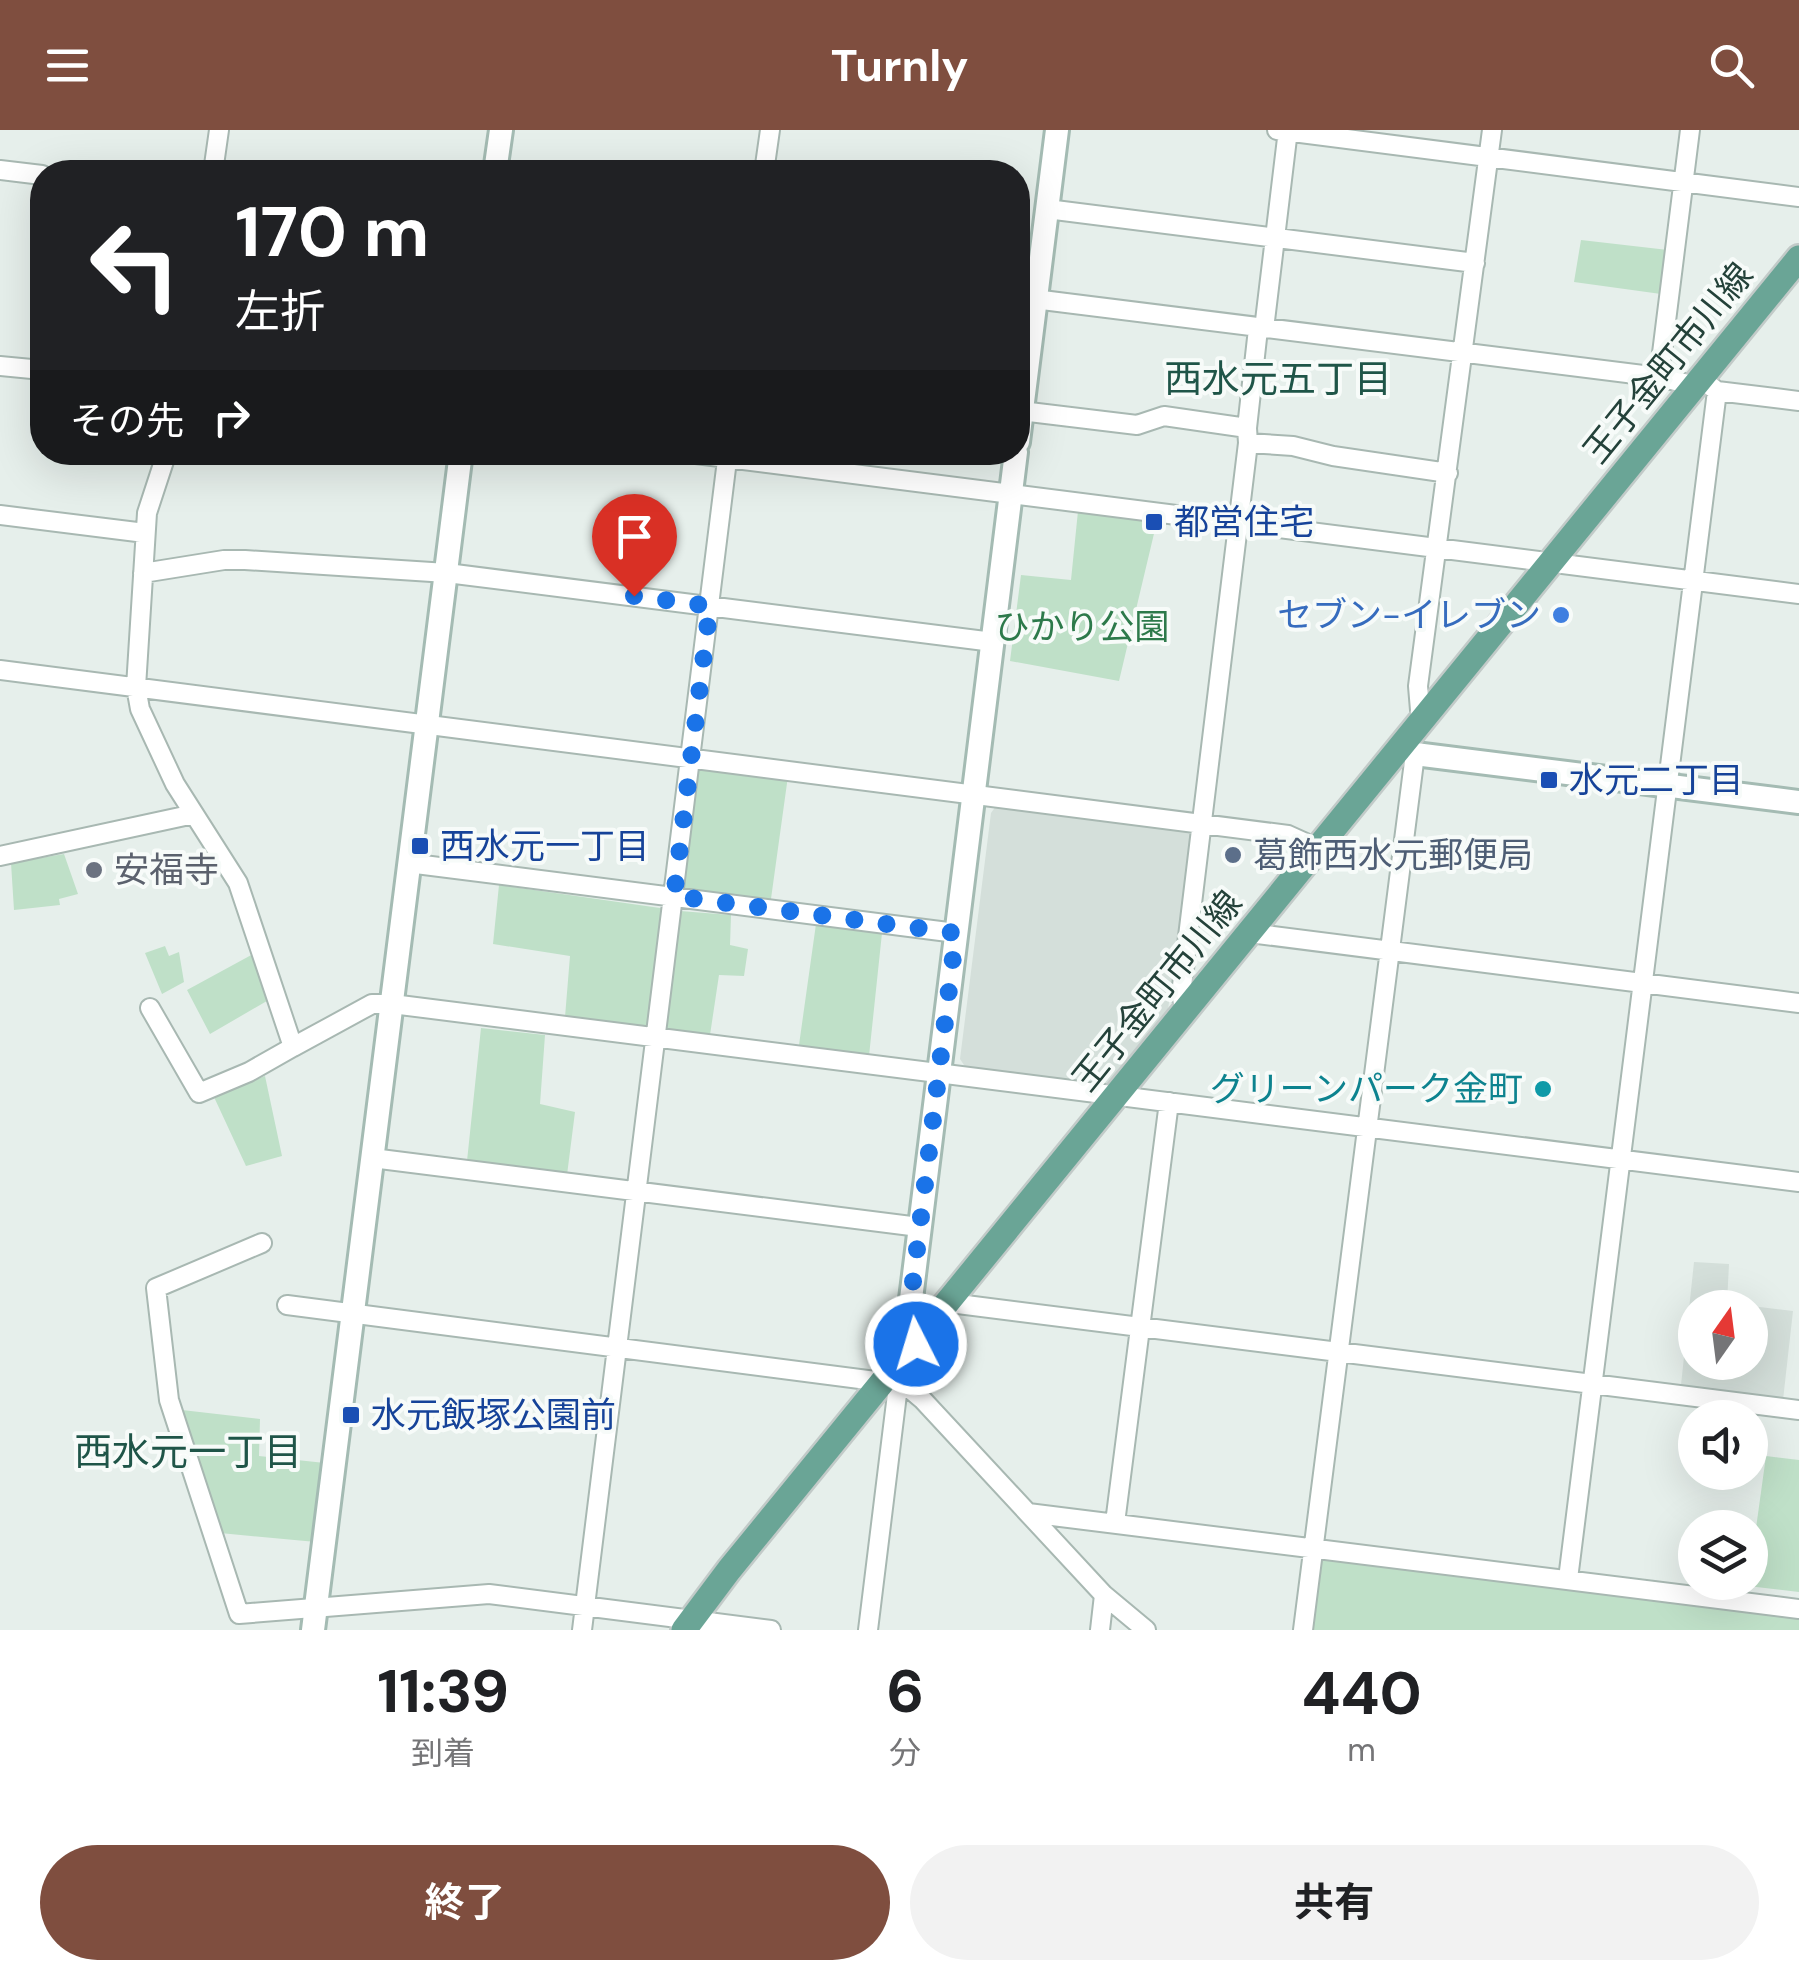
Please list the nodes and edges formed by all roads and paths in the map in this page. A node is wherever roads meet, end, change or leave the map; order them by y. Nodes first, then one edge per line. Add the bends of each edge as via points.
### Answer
1 (218, 130) edge
2 (501, 130) edge
3 (770, 130) edge
4 (1057, 130) edge
5 (1284, 130) edge
6 (1492, 130) edge
7 (1690, 130) edge
8 (1489, 157) junction
9 (214, 160) edge
10 (497, 160) edge
11 (766, 160) edge
12 (0, 170) edge
13 (30, 174) edge
14 (1684, 182) junction
15 (1799, 197) edge
16 (1047, 210) junction
17 (1276, 238) junction
18 (1799, 258) edge
19 (1474, 263) junction
20 (1030, 281) edge
21 (1030, 299) edge
22 (1261, 329) junction
23 (1464, 354) junction
24 (0, 366) edge
25 (30, 369) edge
26 (1659, 376) junction
27 (1705, 385) junction
28 (1799, 400) edge
29 (1030, 412) edge
30 (1247, 436) junction
31 (163, 465) edge
32 (459, 465) edge
33 (727, 465) edge
34 (795, 465) edge
35 (1014, 465) edge
36 (1448, 473) junction
37 (1011, 494) junction
38 (0, 515) edge
39 (1238, 524) junction
40 (145, 533) junction
41 (1438, 547) junction
42 (1550, 562) junction
43 (447, 572) junction
44 (143, 573) junction
45 (1694, 581) junction
46 (1799, 594) edge
47 (710, 606) junction
48 (993, 642) junction
49 (0, 670) edge
50 (136, 687) junction
51 (1421, 722) junction
52 (427, 724) junction
53 (1408, 750) junction
54 (690, 758) junction
55 (1667, 785) junction
56 (974, 795) junction
57 (1799, 802) edge
58 (194, 814) junction
59 (1201, 823) junction
60 (1318, 849) junction
61 (0, 856) edge
62 (408, 863) junction
63 (674, 896) junction
64 (956, 933) junction
65 (1250, 933) junction
66 (1388, 952) junction
67 (1642, 983) junction
68 (1799, 1003) edge
69 (392, 1004) junction
70 (150, 1008) dead end
71 (1191, 1008) junction
72 (656, 1036) junction
73 (293, 1047) junction
74 (940, 1073) junction
75 (1116, 1094) junction
76 (1170, 1102) junction
77 (1366, 1126) junction
78 (372, 1158) junction
79 (1620, 1159) junction
80 (1799, 1182) edge
81 (637, 1190) junction
82 (919, 1227) junction
83 (262, 1244) dead end
84 (950, 1303) junction
85 (287, 1306) dead end
86 (353, 1314) junction
87 (1141, 1328) junction
88 (916, 1344) junction
89 (618, 1347) junction
90 (1337, 1352) junction
91 (891, 1378) junction
92 (1591, 1384) junction
93 (1799, 1410) edge
94 (1028, 1513) junction
95 (1116, 1524) junction
96 (1314, 1548) junction
97 (1568, 1580) junction
98 (1104, 1596) junction
99 (584, 1607) junction
100 (1799, 1609) edge
101 (314, 1619) edge
102 (687, 1625) edge
103 (759, 1629) edge
104 (582, 1630) edge
105 (868, 1630) edge
106 (1100, 1630) edge
107 (1146, 1630) edge
108 (1303, 1630) edge

1 - 9 street
2 - 10 street
3 - 11 street
4 - 16 street
5 - 8 street
5 - 17 street
6 - 8 street
7 - 14 street
8 - 14 street
8 - 19 street
12 - 13 street
14 - 15 street
14 - 26 street
16 - 17 street
16 - 20 street
17 - 19 street
17 - 22 street
18 - 27 main road, 王子金町市川線
19 - 23 street
21 - 22 street
22 - 23 street
22 - 30 street
23 - 26 street
23 - 36 street
24 - 25 street
26 - 27 street
27 - 28 street
27 - 42 main road, 王子金町市川線
27 - 45 street
29 - 30 street via 1137,426 1164,416
30 - 36 street
30 - 39 street
31 - 40 street
32 - 43 street
33 - 47 street
34 - 37 street
35 - 37 street
36 - 41 street
37 - 39 street
37 - 48 street
38 - 40 street
39 - 41 street
39 - 59 street
40 - 44 street
41 - 42 street
41 - 51 street via 1418,686
42 - 45 street
42 - 51 main road, 王子金町市川線
43 - 44 street via 224,560
43 - 47 street
43 - 52 street
44 - 50 street
45 - 46 street
45 - 55 street
47 - 48 street
47 - 54 street
48 - 56 street
49 - 50 street
50 - 52 street
50 - 58 street via 146,723
51 - 53 main road, 王子金町市川線
52 - 54 street
52 - 62 street
53 - 55 street
53 - 60 main road, 王子金町市川線
53 - 66 street
54 - 56 street
54 - 63 street
55 - 57 street
55 - 67 street
56 - 59 street
56 - 64 street
58 - 61 street
58 - 73 street via 238,883
59 - 60 street via 1288,835
59 - 71 street via 1180,994
60 - 65 main road, 王子金町市川線
62 - 63 street
62 - 69 street
63 - 64 street
63 - 72 street
64 - 74 street
65 - 66 street
65 - 71 main road, 王子金町市川線
66 - 67 street
66 - 77 street
67 - 68 street
67 - 79 street
69 - 72 street
69 - 73 street via 372,1004
69 - 78 street
70 - 73 street via 199,1093
71 - 75 main road, 王子金町市川線
72 - 74 street
72 - 81 street
74 - 75 street
74 - 82 street
75 - 76 street
75 - 84 main road, 王子金町市川線
76 - 77 street
76 - 87 street
77 - 79 street
77 - 90 street
78 - 81 street
78 - 86 street
79 - 80 street
79 - 92 street
81 - 82 street
81 - 89 street
82 - 88 street via 909,1316
83 - 101 street via 156,1288 169,1400 239,1614
84 - 87 street
84 - 88 main road, 王子金町市川線
85 - 86 street
86 - 89 street
86 - 101 street
87 - 90 street
87 - 95 street
88 - 91 main road, 王子金町市川線
89 - 91 street
89 - 99 street
90 - 92 street
90 - 96 street
91 - 94 street
91 - 102 main road, 王子金町市川線
91 - 105 street
92 - 93 street
92 - 97 street
94 - 95 street
94 - 98 street
95 - 96 street
96 - 97 street
96 - 108 street
97 - 100 street
98 - 106 street
98 - 107 street
99 - 101 street via 490,1594
99 - 102 street
99 - 104 street
102 - 103 street

